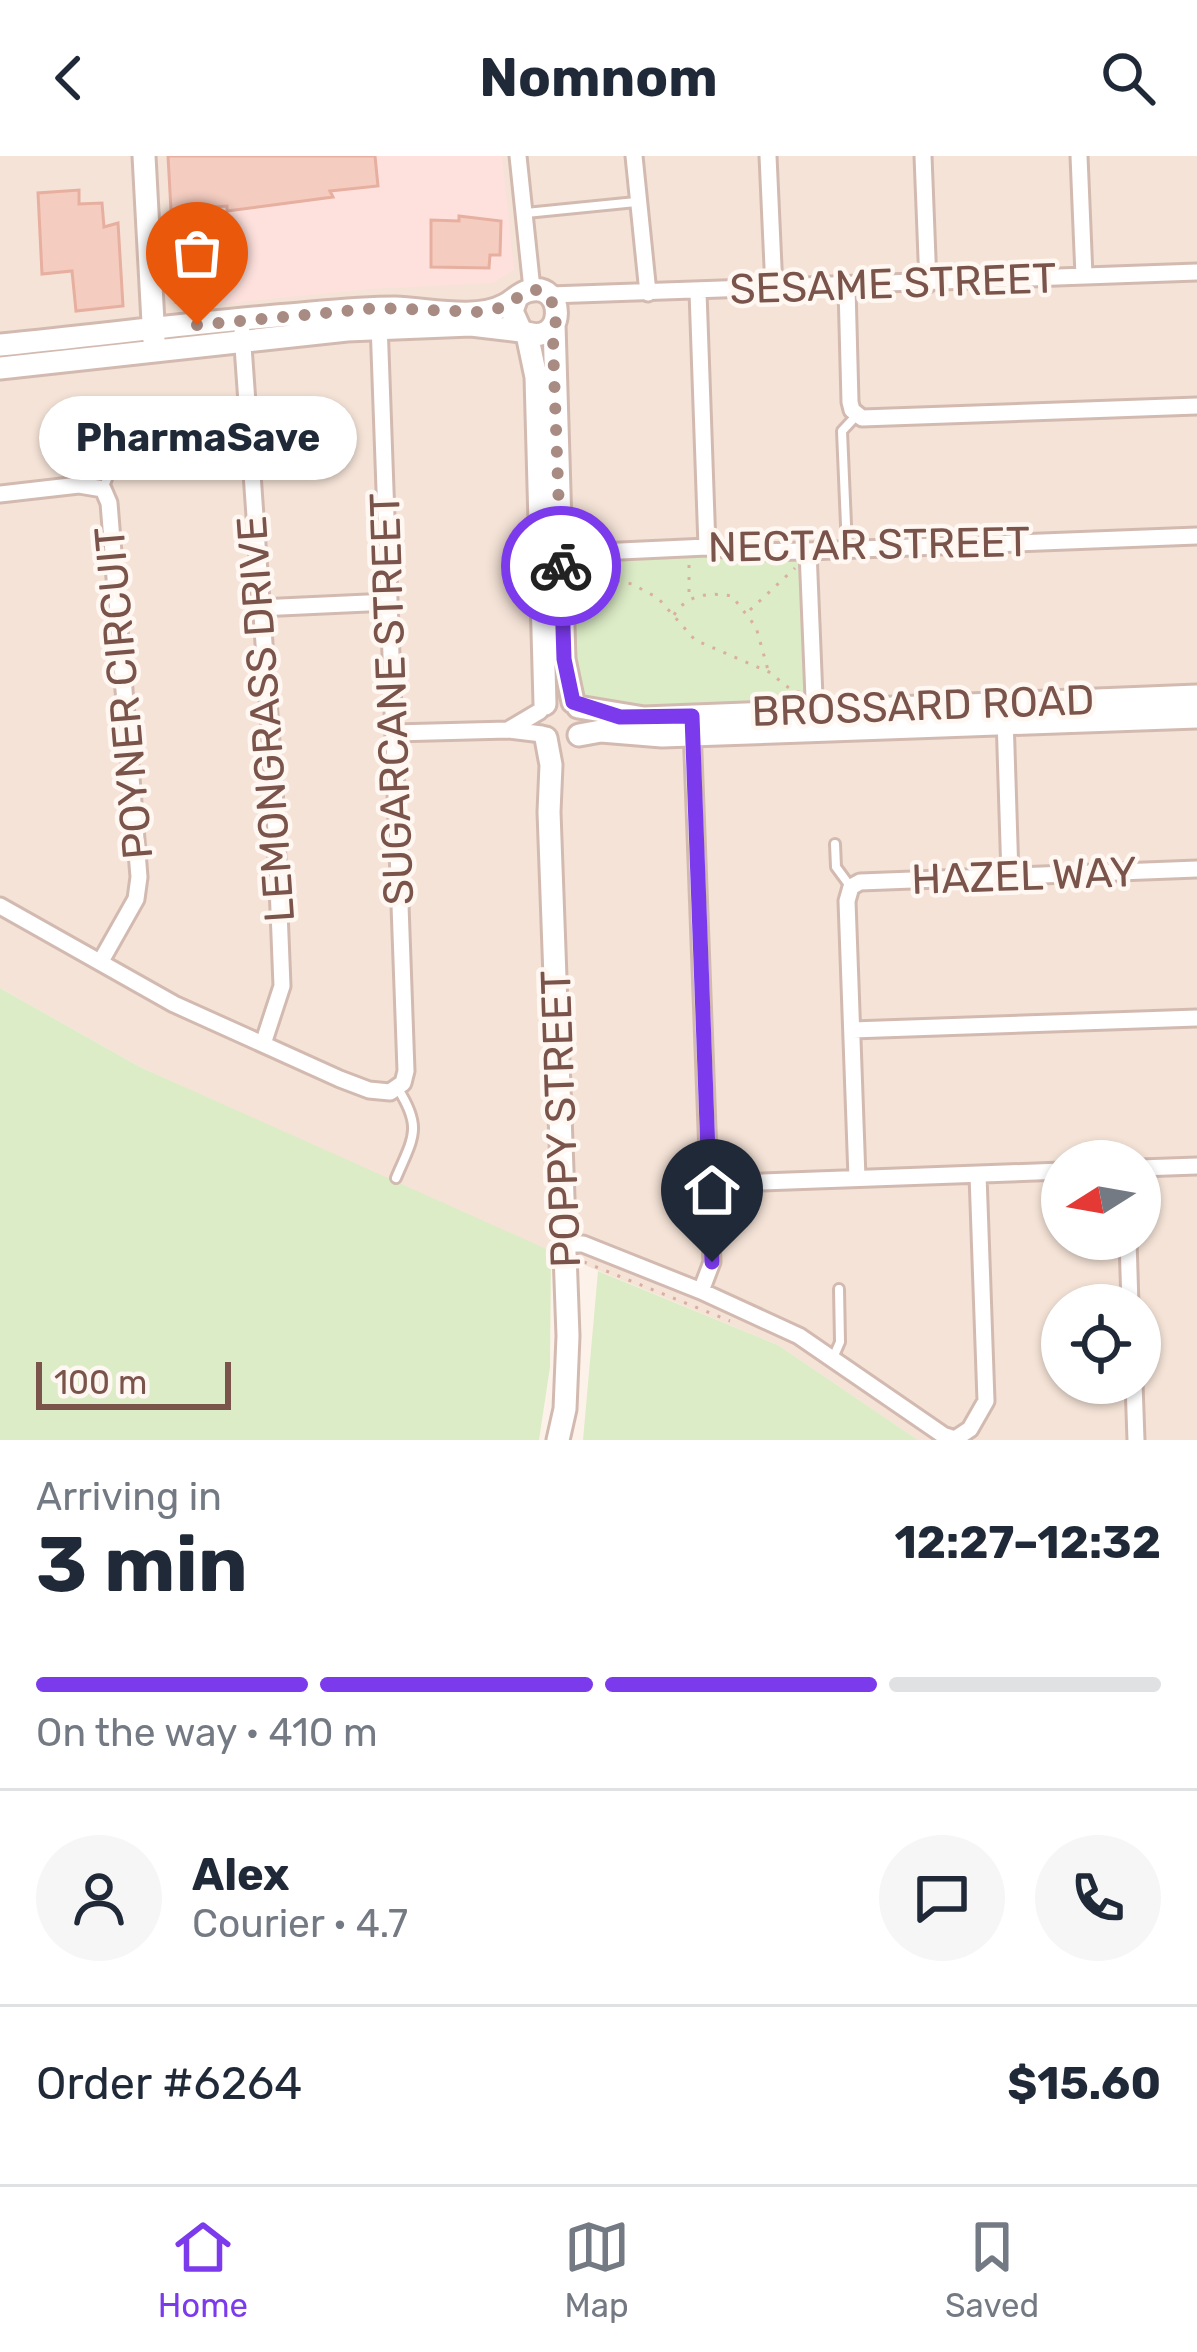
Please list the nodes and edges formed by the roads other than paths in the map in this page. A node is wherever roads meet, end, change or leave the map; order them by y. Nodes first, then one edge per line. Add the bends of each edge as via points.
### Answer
1 (144, 156) edge
2 (518, 156) edge
3 (634, 156) edge
4 (768, 156) edge
5 (923, 156) edge
6 (1078, 156) edge
7 (639, 202) junction
8 (524, 213) junction
9 (1197, 272) edge
10 (1084, 276) junction
11 (928, 284) junction
12 (847, 287) junction
13 (774, 289) junction
14 (698, 292) junction
15 (648, 293) junction
16 (542, 305) junction
17 (378, 318) junction
18 (242, 330) junction
19 (524, 332) junction
20 (154, 341) junction
21 (0, 345) edge
22 (0, 368) edge
23 (1197, 406) edge
24 (856, 416) junction
25 (105, 451) dead end
26 (103, 489) junction
27 (0, 494) edge
28 (1197, 536) edge
29 (707, 547) junction
30 (847, 549) junction
31 (560, 554) junction
32 (808, 558) junction
33 (389, 602) junction
34 (259, 608) junction
35 (1197, 696) edge
36 (576, 704) junction
37 (543, 708) junction
38 (814, 711) junction
39 (1005, 713) junction
40 (1197, 717) edge
41 (692, 725) junction
42 (508, 730) junction
43 (394, 733) junction
44 (544, 736) junction
45 (576, 738) junction
46 (549, 796) junction
47 (835, 844) dead end
48 (1197, 869) edge
49 (1010, 876) junction
50 (851, 887) junction
51 (0, 906) edge
52 (101, 961) junction
53 (1197, 1018) edge
54 (852, 1030) junction
55 (262, 1044) junction
56 (398, 1089) junction
57 (1197, 1166) edge
58 (1161, 1167) edge
59 (1041, 1173) edge
60 (978, 1175) junction
61 (396, 1178) dead end
62 (857, 1178) junction
63 (710, 1184) junction
64 (566, 1244) junction
65 (839, 1289) dead end
66 (700, 1291) junction
67 (832, 1359) junction
68 (1135, 1404) edge
69 (558, 1440) edge
70 (1136, 1440) edge

1 - 20 street
2 - 8 street
3 - 7 street
4 - 13 street
5 - 11 street
6 - 10 street
7 - 8 lane
7 - 15 street
8 - 16 street
9 - 10 street, SESAME STREET
10 - 11 street, SESAME STREET
11 - 12 street, SESAME STREET
12 - 13 street, SESAME STREET
12 - 24 street
13 - 14 street, SESAME STREET
14 - 15 street, SESAME STREET
14 - 29 street
15 - 16 street, SESAME STREET
16 - 17 street
16 - 19 street via 542,334
16 - 19 street via 512,311
16 - 31 street
17 - 18 street
17 - 19 street
17 - 33 street, SUGARCANE STREET
18 - 20 street
18 - 34 street, LEMONGRASS DRIVE
19 - 31 street
20 - 21 street
20 - 22 street
23 - 24 street
24 - 30 lane via 842,431
25 - 26 lane, POYNER CIRCUIT
26 - 27 street, POYNER CIRCUIT
26 - 52 street, POYNER CIRCUIT via 139,877 136,899
28 - 30 street, NECTAR STREET
29 - 31 street, NECTAR STREET
29 - 32 street, NECTAR STREET
30 - 32 street, NECTAR STREET
31 - 36 street via 564,659
31 - 37 street
32 - 38 street
33 - 34 street
33 - 43 street, SUGARCANE STREET
34 - 55 street, LEMONGRASS DRIVE via 282,986
35 - 39 street, BROSSARD ROAD
36 - 37 street via 558,698
36 - 41 street, BROSSARD ROAD
36 - 45 street via 584,721
37 - 42 street
37 - 44 street
38 - 39 street, BROSSARD ROAD
38 - 41 street, BROSSARD ROAD
39 - 40 street, BROSSARD ROAD
39 - 49 street
41 - 45 street, BROSSARD ROAD
41 - 63 street
42 - 43 street
42 - 44 street
43 - 56 street, SUGARCANE STREET via 406,1071
44 - 45 street via 559,744
44 - 46 street, POPPY STREET
45 - 46 street, POPPY STREET
46 - 64 street, POPPY STREET
47 - 50 lane via 836,867
48 - 49 street, HAZEL WAY
49 - 50 street, HAZEL WAY
50 - 54 street
51 - 52 street
52 - 55 street
53 - 54 street
54 - 62 street
55 - 56 street via 369,1090
56 - 61 lane via 415,1127
57 - 58 street
59 - 60 street
60 - 62 street
60 - 67 street via 986,1401 970,1429 955,1439 943,1435
62 - 63 street
63 - 66 street via 712,1262
64 - 66 street
64 - 69 street, POPPY STREET via 568,1375
65 - 67 lane via 840,1342
66 - 67 street
68 - 70 street

